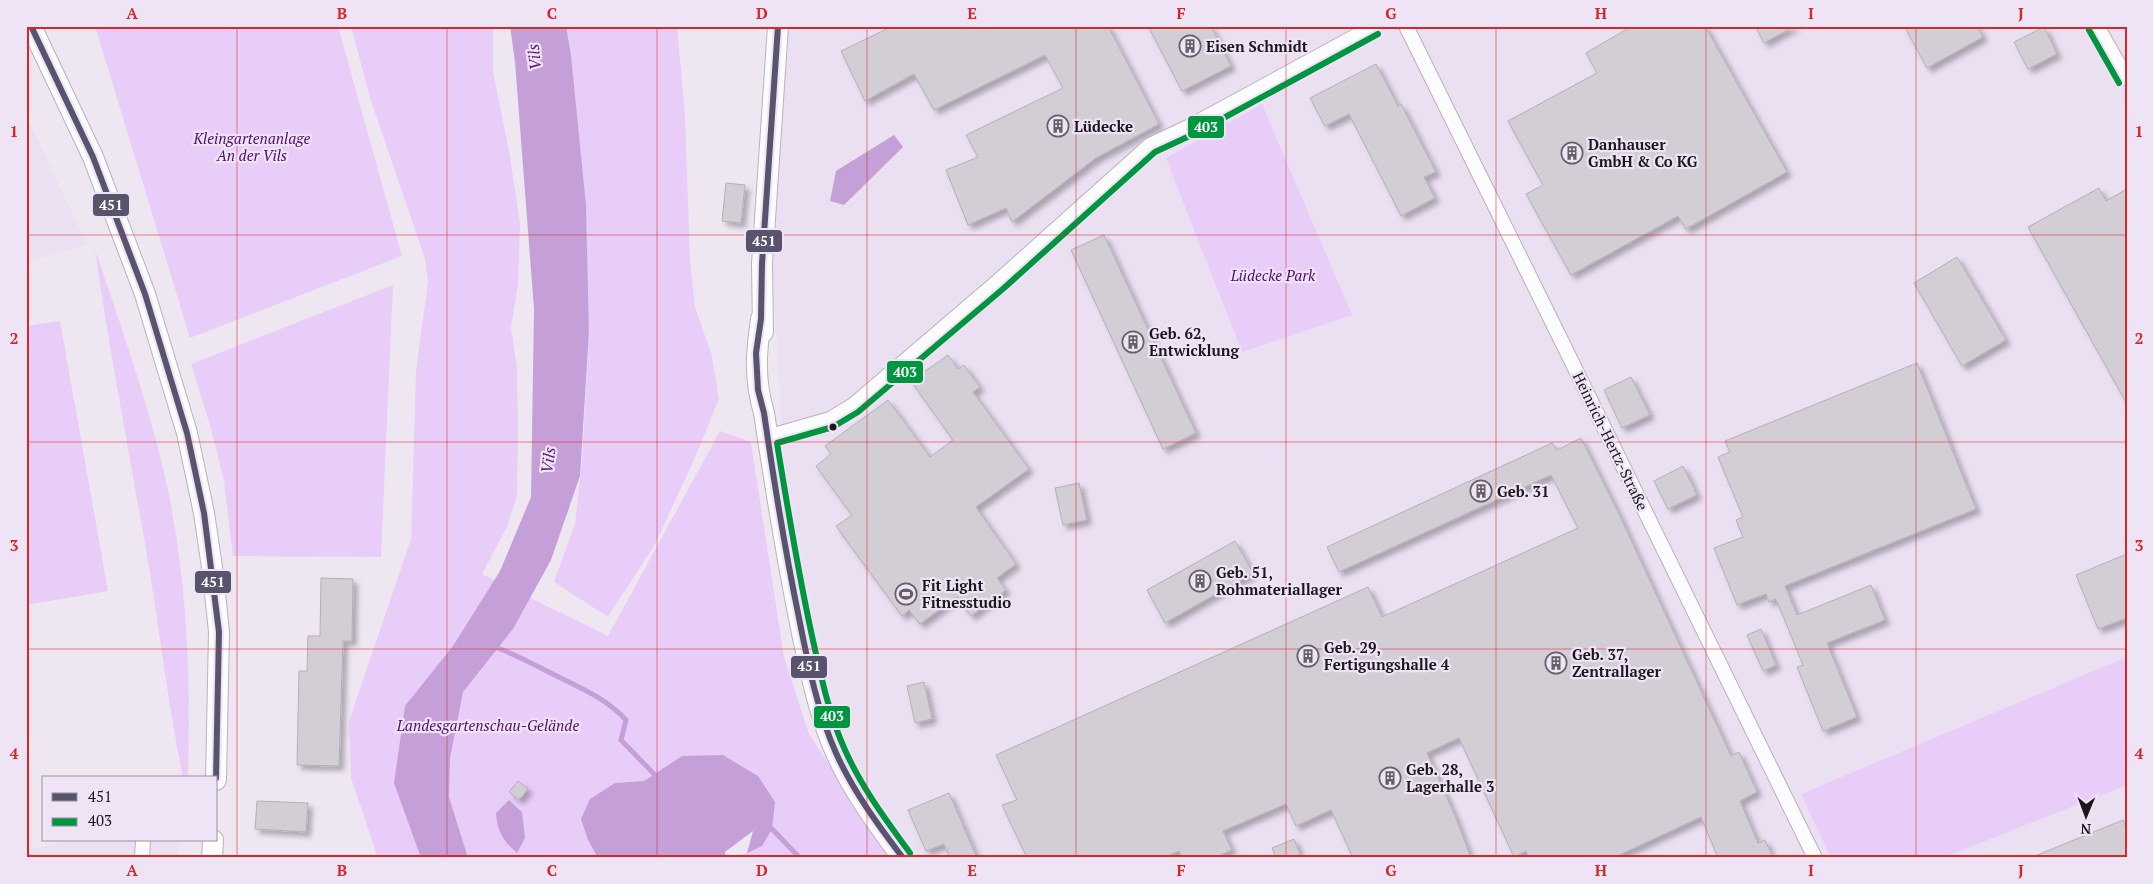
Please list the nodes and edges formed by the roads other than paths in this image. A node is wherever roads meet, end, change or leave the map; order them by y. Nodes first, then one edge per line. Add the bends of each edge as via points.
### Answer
1 (31, 26) edge
2 (778, 26) edge
3 (1374, 26) edge
4 (1406, 26) edge
5 (2097, 26) edge
6 (2127, 78) edge
7 (767, 437) junction
8 (216, 776) edge
9 (143, 842) edge
10 (142, 858) edge
11 (904, 858) edge
12 (1815, 858) edge

1 - 8 street via 93,156 145,294 187,433 214,574 219,632
2 - 7 street via 761,319 756,353 758,390
3 - 7 street via 1150,146 853,405 830,418
4 - 12 street, Heinrich-Hertz-Straße
5 - 6 street
7 - 11 street via 791,579 822,716 836,754 868,812
9 - 10 street

